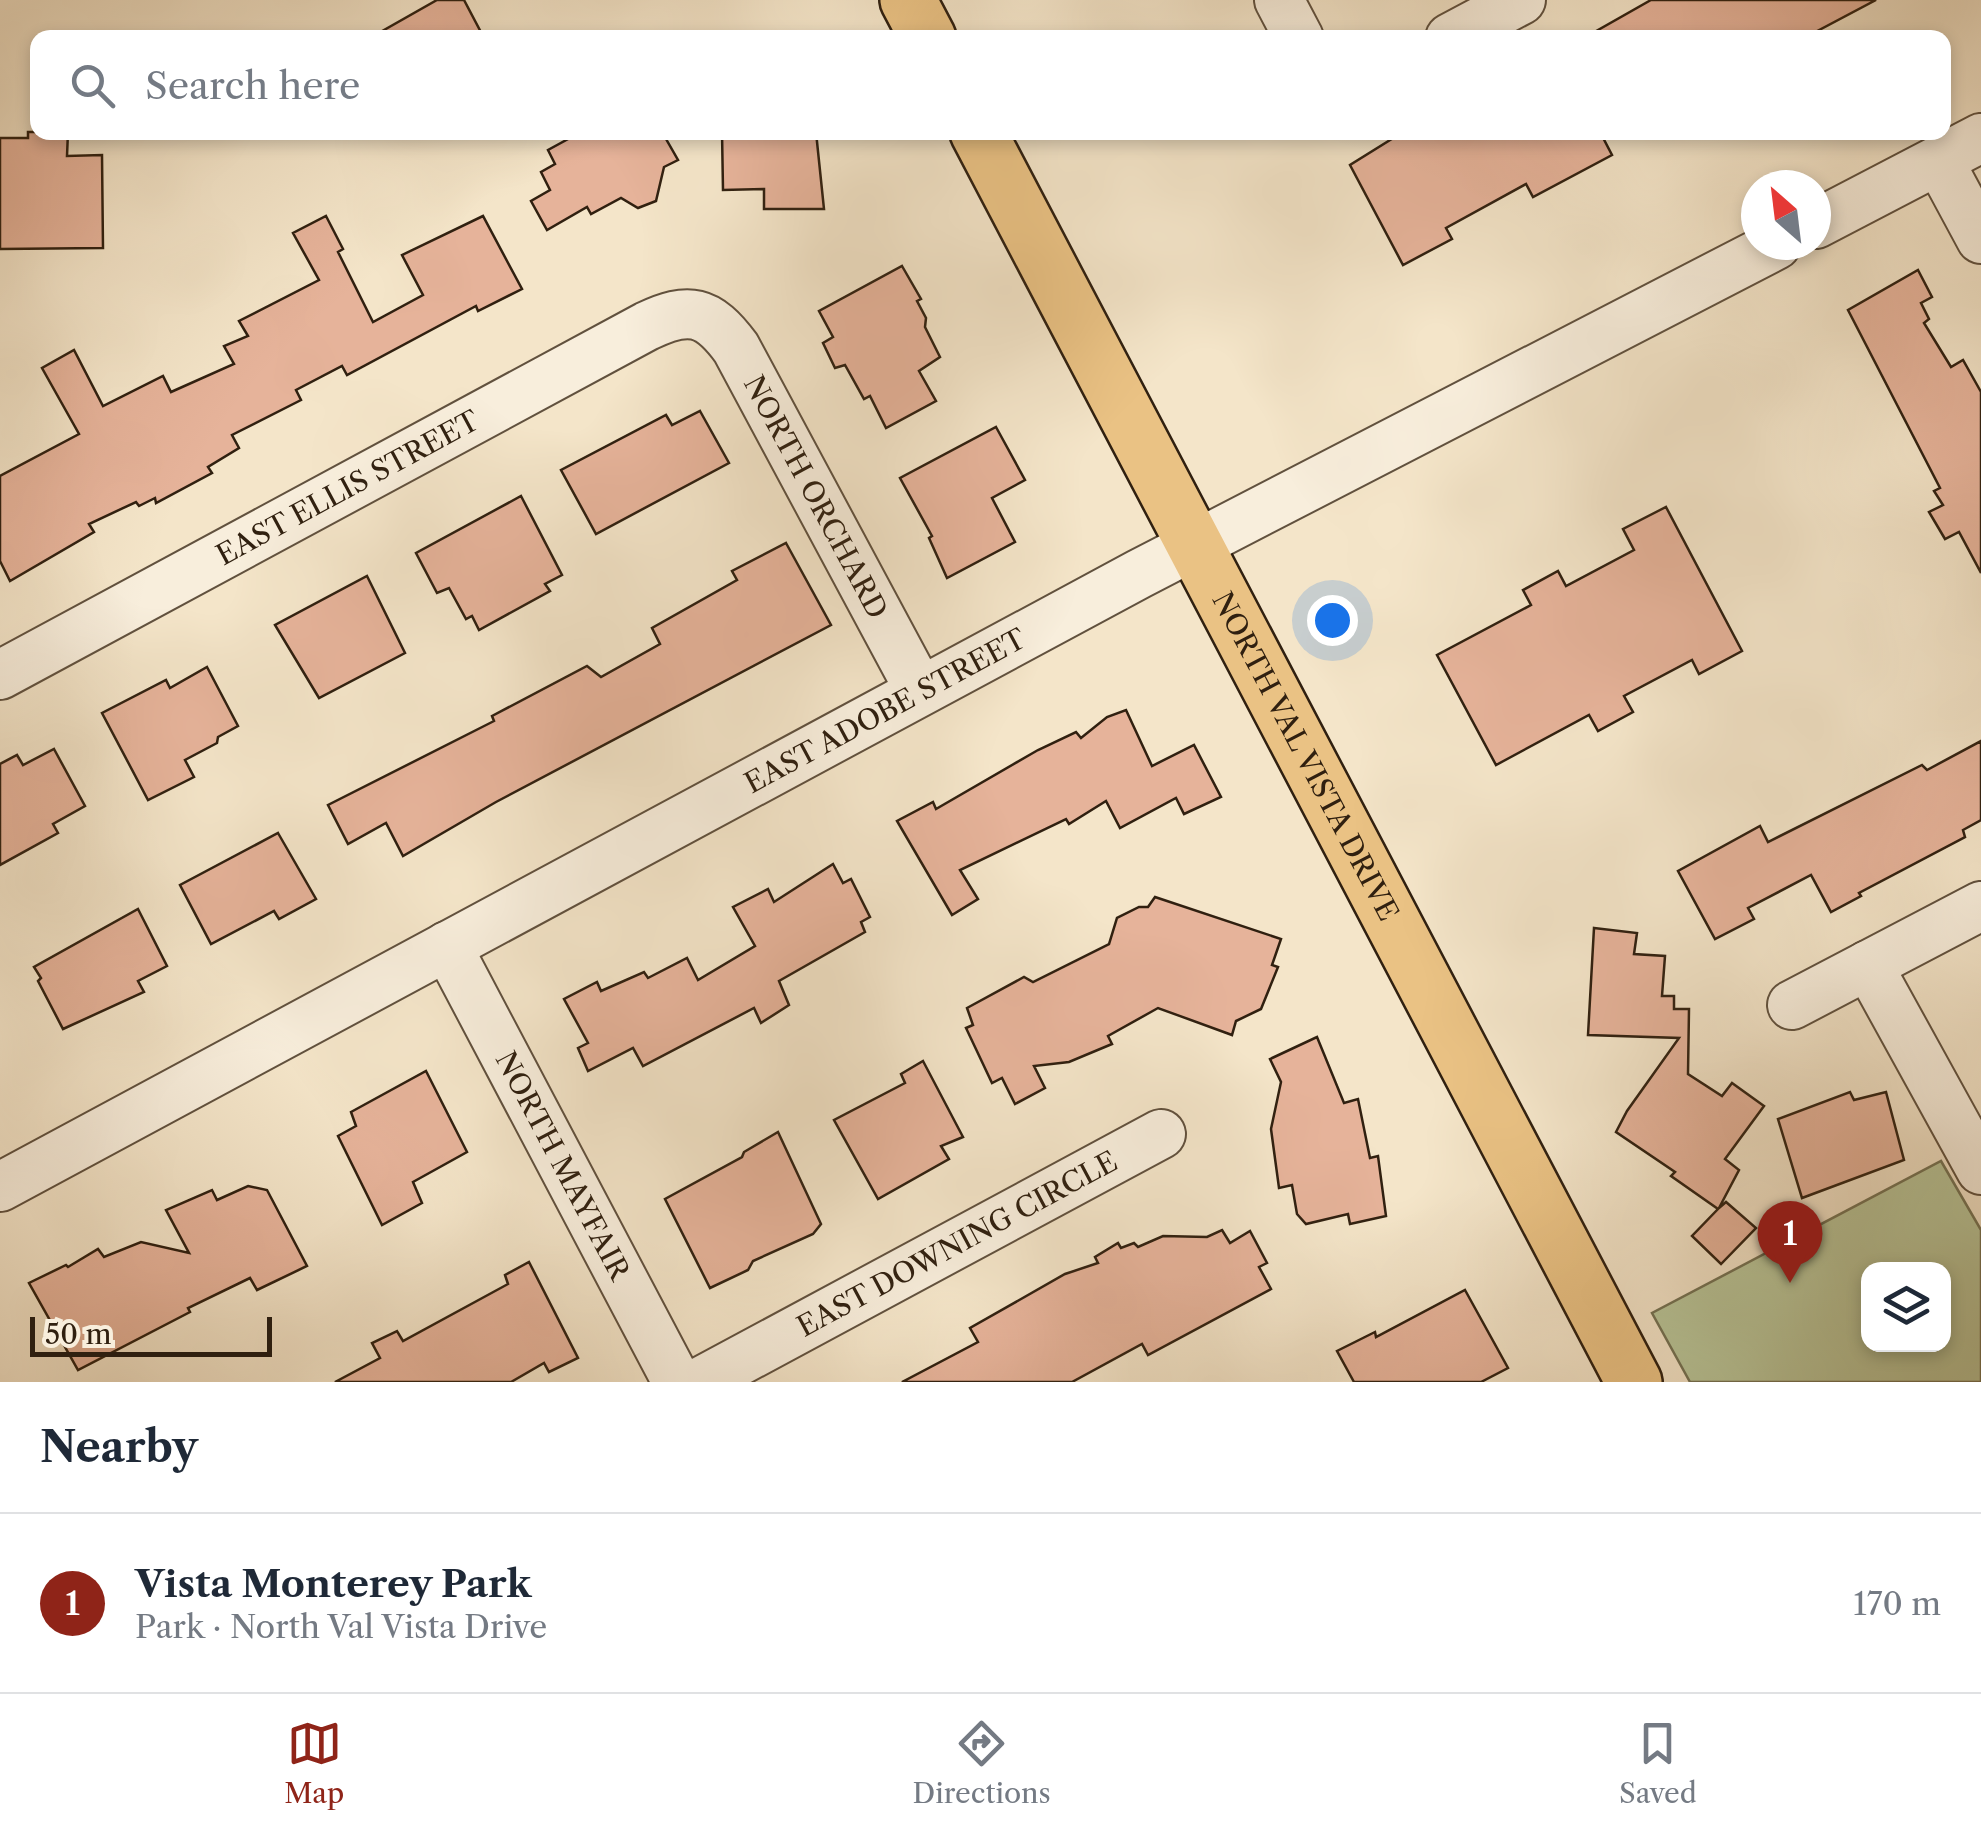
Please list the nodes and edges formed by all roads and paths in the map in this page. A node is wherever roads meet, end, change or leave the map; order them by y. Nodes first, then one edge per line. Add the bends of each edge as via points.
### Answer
1 (908, 0) edge
2 (1279, 0) edge
3 (1521, 0) edge
4 (924, 30) edge
5 (1295, 30) edge
6 (1465, 30) edge
7 (1981, 138) edge
8 (982, 140) edge
9 (1939, 160) junction
10 (1831, 216) edge
11 (1981, 238) edge
12 (1747, 260) edge
13 (699, 314) joint
14 (1196, 546) junction
15 (0, 675) edge
16 (920, 692) junction
17 (1981, 906) edge
18 (447, 946) junction
19 (1868, 965) junction
20 (1792, 1005) dead end
21 (1161, 1134) dead end
22 (1981, 1170) edge
23 (0, 1186) edge
24 (677, 1382) edge
25 (700, 1382) edge
26 (1634, 1382) edge

1 - 4 main road
2 - 5 street
3 - 6 street
7 - 9 street
8 - 14 main road, NORTH VAL VISTA DRIVE
9 - 10 street
9 - 11 street
12 - 14 street, EAST ADOBE STREET
13 - 15 street, EAST ELLIS STREET via 646,326
13 - 16 street, NORTH ORCHARD via 736,348
14 - 16 street, EAST ADOBE STREET
14 - 26 main road, NORTH VAL VISTA DRIVE
16 - 18 street, EAST ADOBE STREET
17 - 19 street
18 - 23 street, EAST ADOBE STREET
18 - 24 street, NORTH MAYFAIR
19 - 20 street
19 - 22 street
21 - 25 street, EAST DOWNING CIRCLE

